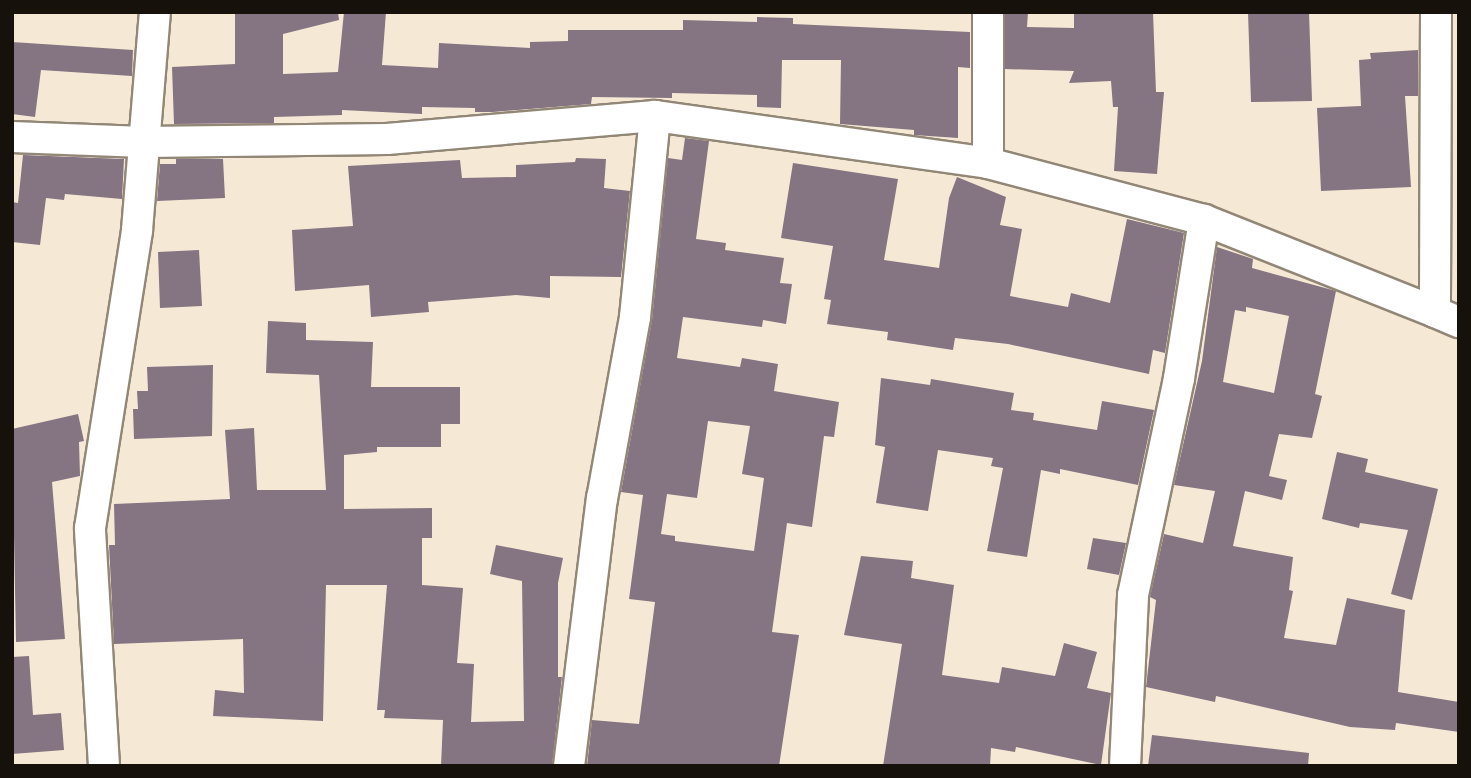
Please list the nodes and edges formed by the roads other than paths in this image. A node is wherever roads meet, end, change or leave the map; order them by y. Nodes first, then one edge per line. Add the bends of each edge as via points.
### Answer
1 (155, 12) edge
2 (988, 12) edge
3 (1436, 12) edge
4 (655, 116) junction
5 (12, 137) edge
6 (144, 142) junction
7 (988, 163) junction
8 (1203, 220) junction
9 (1447, 317) edge
10 (104, 766) edge
11 (569, 766) edge
12 (1125, 766) edge

1 - 6 street
2 - 7 street
3 - 9 street
4 - 6 street via 387,139
4 - 7 street
4 - 11 street via 635,317 602,499
5 - 6 street
6 - 10 street via 137,230 90,528
7 - 8 street
8 - 9 street
8 - 12 street via 1179,378 1133,595

